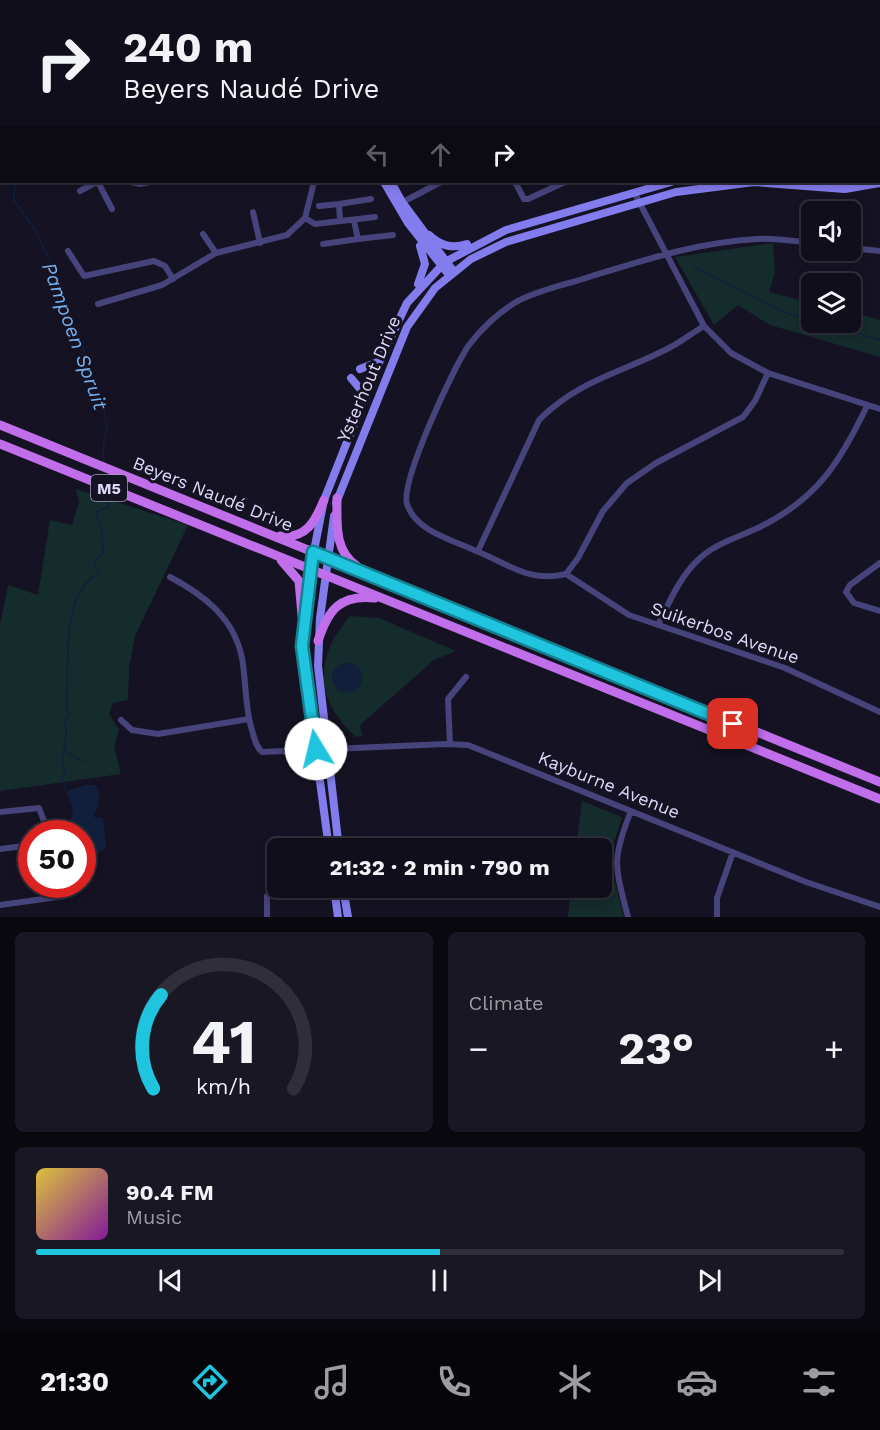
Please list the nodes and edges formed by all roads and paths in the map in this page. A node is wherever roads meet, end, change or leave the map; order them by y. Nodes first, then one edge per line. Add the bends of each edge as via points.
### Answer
1 (96, 183) edge
2 (99, 183) edge
3 (314, 183) edge
4 (385, 183) edge
5 (391, 183) edge
6 (439, 183) edge
7 (516, 183) edge
8 (563, 183) edge
9 (667, 183) edge
10 (880, 183) edge
11 (80, 191) dead end
12 (634, 192) junction
13 (371, 199) dead end
14 (639, 202) junction
15 (339, 204) junction
16 (399, 204) junction
17 (319, 206) dead end
18 (112, 209) dead end
19 (253, 213) dead end
20 (375, 217) dead end
21 (305, 218) junction
22 (340, 220) junction
23 (354, 220) junction
24 (411, 221) junction
25 (203, 234) dead end
26 (393, 235) dead end
27 (358, 239) junction
28 (485, 239) junction
29 (801, 242) edge
30 (260, 243) junction
31 (323, 244) dead end
32 (861, 249) edge
33 (68, 251) dead end
34 (880, 251) edge
35 (216, 253) junction
36 (666, 253) junction
37 (442, 264) junction
38 (451, 274) junction
39 (173, 279) junction
40 (407, 303) junction
41 (98, 304) dead end
42 (704, 326) junction
43 (380, 361) junction
44 (360, 369) dead end
45 (768, 373) junction
46 (351, 378) dead end
47 (867, 406) junction
48 (360, 408) junction
49 (880, 409) edge
50 (0, 425) edge
51 (0, 444) edge
52 (337, 498) junction
53 (324, 500) junction
54 (268, 535) junction
55 (264, 550) junction
56 (478, 551) junction
57 (313, 552) junction
58 (328, 558) junction
59 (880, 562) edge
60 (310, 569) junction
61 (566, 574) junction
62 (326, 575) junction
63 (170, 577) dead end
64 (386, 581) junction
65 (387, 599) junction
66 (880, 611) edge
67 (303, 626) junction
68 (658, 626) junction
69 (318, 641) junction
70 (466, 677) dead end
71 (880, 712) edge
72 (249, 719) junction
73 (121, 720) dead end
74 (323, 728) junction
75 (450, 744) junction
76 (342, 747) junction
77 (327, 748) junction
78 (316, 749) junction
79 (880, 782) edge
80 (880, 799) edge
81 (631, 811) junction
82 (0, 812) edge
83 (44, 820) edge
84 (328, 838) edge
85 (338, 838) edge
86 (18, 847) edge
87 (0, 849) edge
88 (733, 852) junction
89 (51, 898) edge
90 (267, 898) edge
91 (335, 898) edge
92 (345, 898) edge
93 (0, 905) edge
94 (880, 908) edge
95 (267, 917) edge
96 (338, 917) edge
97 (348, 917) edge
98 (628, 917) edge
99 (717, 917) edge

1 - 11 street
2 - 18 street
3 - 21 street
4 - 16 main road
5 - 16 main road
6 - 16 street
7 - 8 street via 524,199
9 - 12 main road, Ysterhout Drive
10 - 14 main road, Ysterhout Drive via 845,189 730,183
12 - 14 street
12 - 28 main road, Ysterhout Drive
13 - 15 street
14 - 36 street
14 - 38 main road, Ysterhout Drive via 506,242
15 - 17 street
15 - 22 street
16 - 24 main road
19 - 30 street
20 - 23 street
21 - 22 street via 315,224
21 - 30 street via 287,235
22 - 23 street
23 - 27 street
24 - 28 main road via 443,245 459,247
24 - 37 main road
24 - 40 main road via 425,264
25 - 35 street
26 - 27 street
27 - 31 street
28 - 37 main road, Ysterhout Drive
29 - 36 street via 756,239
30 - 35 street
32 - 34 street
33 - 39 street via 84,276 150,261 162,264
35 - 39 street
36 - 42 street
36 - 56 street via 515,303 489,323 455,367 411,473 406,502 426,528
37 - 38 main road
37 - 40 main road, Ysterhout Drive
38 - 52 main road, Ysterhout Drive via 426,298 407,327
39 - 41 street
40 - 43 main road, Ysterhout Drive
42 - 45 street via 731,353
42 - 56 street via 670,348 589,382 553,405 539,420
43 - 44 main road
43 - 48 main road, Ysterhout Drive
45 - 47 street
45 - 61 street via 743,417 648,468 618,491
46 - 48 main road via 361,390
47 - 49 street
47 - 68 street via 841,458 822,482 781,515 701,557 682,580
48 - 53 main road, Ysterhout Drive
50 - 54 main road, Beyers Naudé Drive / M5
51 - 55 main road, Beyers Naudé Drive / M5
52 - 58 main road, Ysterhout Drive
52 - 64 main road via 337,530 344,553 355,565
53 - 54 main road via 307,530 291,537
53 - 57 main road, Ysterhout Drive
54 - 57 main road, Beyers Naudé Drive / M5
55 - 60 main road, Beyers Naudé Drive / M5
55 - 67 main road via 287,564 299,581
56 - 61 street via 534,576
57 - 58 main road, Beyers Naudé Drive / M5
57 - 60 main road, Ysterhout Drive
58 - 62 main road, Ysterhout Drive
58 - 64 main road, Beyers Naudé Drive / M5
59 - 66 street via 846,592 854,603
60 - 62 main road, Beyers Naudé Drive / M5
60 - 67 main road, Ysterhout Drive
61 - 68 street, Suikerbos Avenue via 621,611
62 - 65 main road, Beyers Naudé Drive / M5
62 - 69 main road, Ysterhout Drive
63 - 72 street via 213,605 233,632 242,658
64 - 79 main road, Beyers Naudé Drive / M5
65 - 69 main road via 358,597 343,602 324,621
65 - 80 main road, Beyers Naudé Drive / M5
67 - 78 main road, Ysterhout Drive via 302,646
68 - 71 street, Suikerbos Avenue via 778,665
69 - 74 main road, Ysterhout Drive
70 - 75 street via 448,699
72 - 73 street via 158,734 132,730
72 - 78 street, Kayburne Avenue via 262,752
74 - 76 main road via 332,742
74 - 77 main road, Ysterhout Drive
75 - 76 street, Kayburne Avenue
75 - 81 street, Kayburne Avenue via 485,750
76 - 77 street, Kayburne Avenue
77 - 78 street, Kayburne Avenue
77 - 85 main road, Ysterhout Drive
78 - 84 main road, Ysterhout Drive
81 - 88 street, Kayburne Avenue
81 - 98 street via 616,860
82 - 83 street via 39,808
86 - 87 street
88 - 94 street, Kayburne Avenue
88 - 99 street via 717,898
89 - 93 street
90 - 95 street
91 - 96 main road
92 - 97 main road

